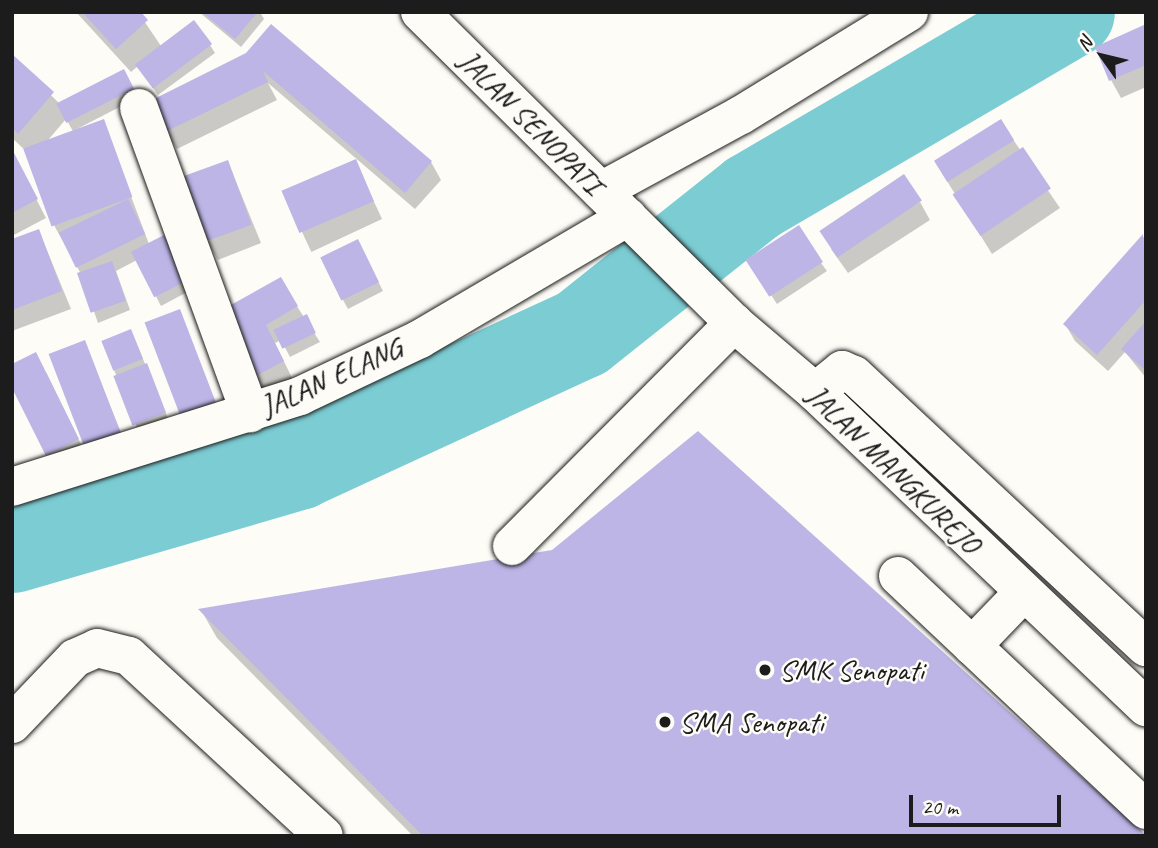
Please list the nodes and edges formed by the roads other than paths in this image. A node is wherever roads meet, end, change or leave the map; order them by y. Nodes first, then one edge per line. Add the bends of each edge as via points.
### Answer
1 (420, 12) edge
2 (909, 12) edge
3 (139, 108) dead end
4 (601, 191) junction
5 (635, 225) junction
6 (729, 316) junction
7 (815, 392) junction
8 (250, 413) junction
9 (12, 487) edge
10 (1009, 519) junction
11 (512, 546) dead end
12 (980, 550) junction
13 (898, 576) dead end
14 (1023, 593) junction
15 (972, 646) junction
16 (1146, 647) edge
17 (1146, 707) edge
18 (12, 724) edge
19 (1146, 810) edge
20 (324, 836) edge

1 - 4 street, JALAN SENOPATI
2 - 4 street via 741,115
3 - 8 street
4 - 5 street, JALAN SENOPATI
5 - 6 street, JALAN MANGKUREJO
5 - 8 street, JALAN ELANG via 420,339 300,396
6 - 7 street, JALAN MANGKUREJO
6 - 11 street
7 - 10 street via 842,370 854,375
7 - 12 street, JALAN MANGKUREJO
8 - 9 street, JALAN ELANG
10 - 12 street
10 - 16 street
12 - 14 street, JALAN MANGKUREJO
13 - 15 street
14 - 15 street
14 - 17 street, JALAN MANGKUREJO
15 - 19 street
18 - 20 street via 75,658 97,648 129,656

